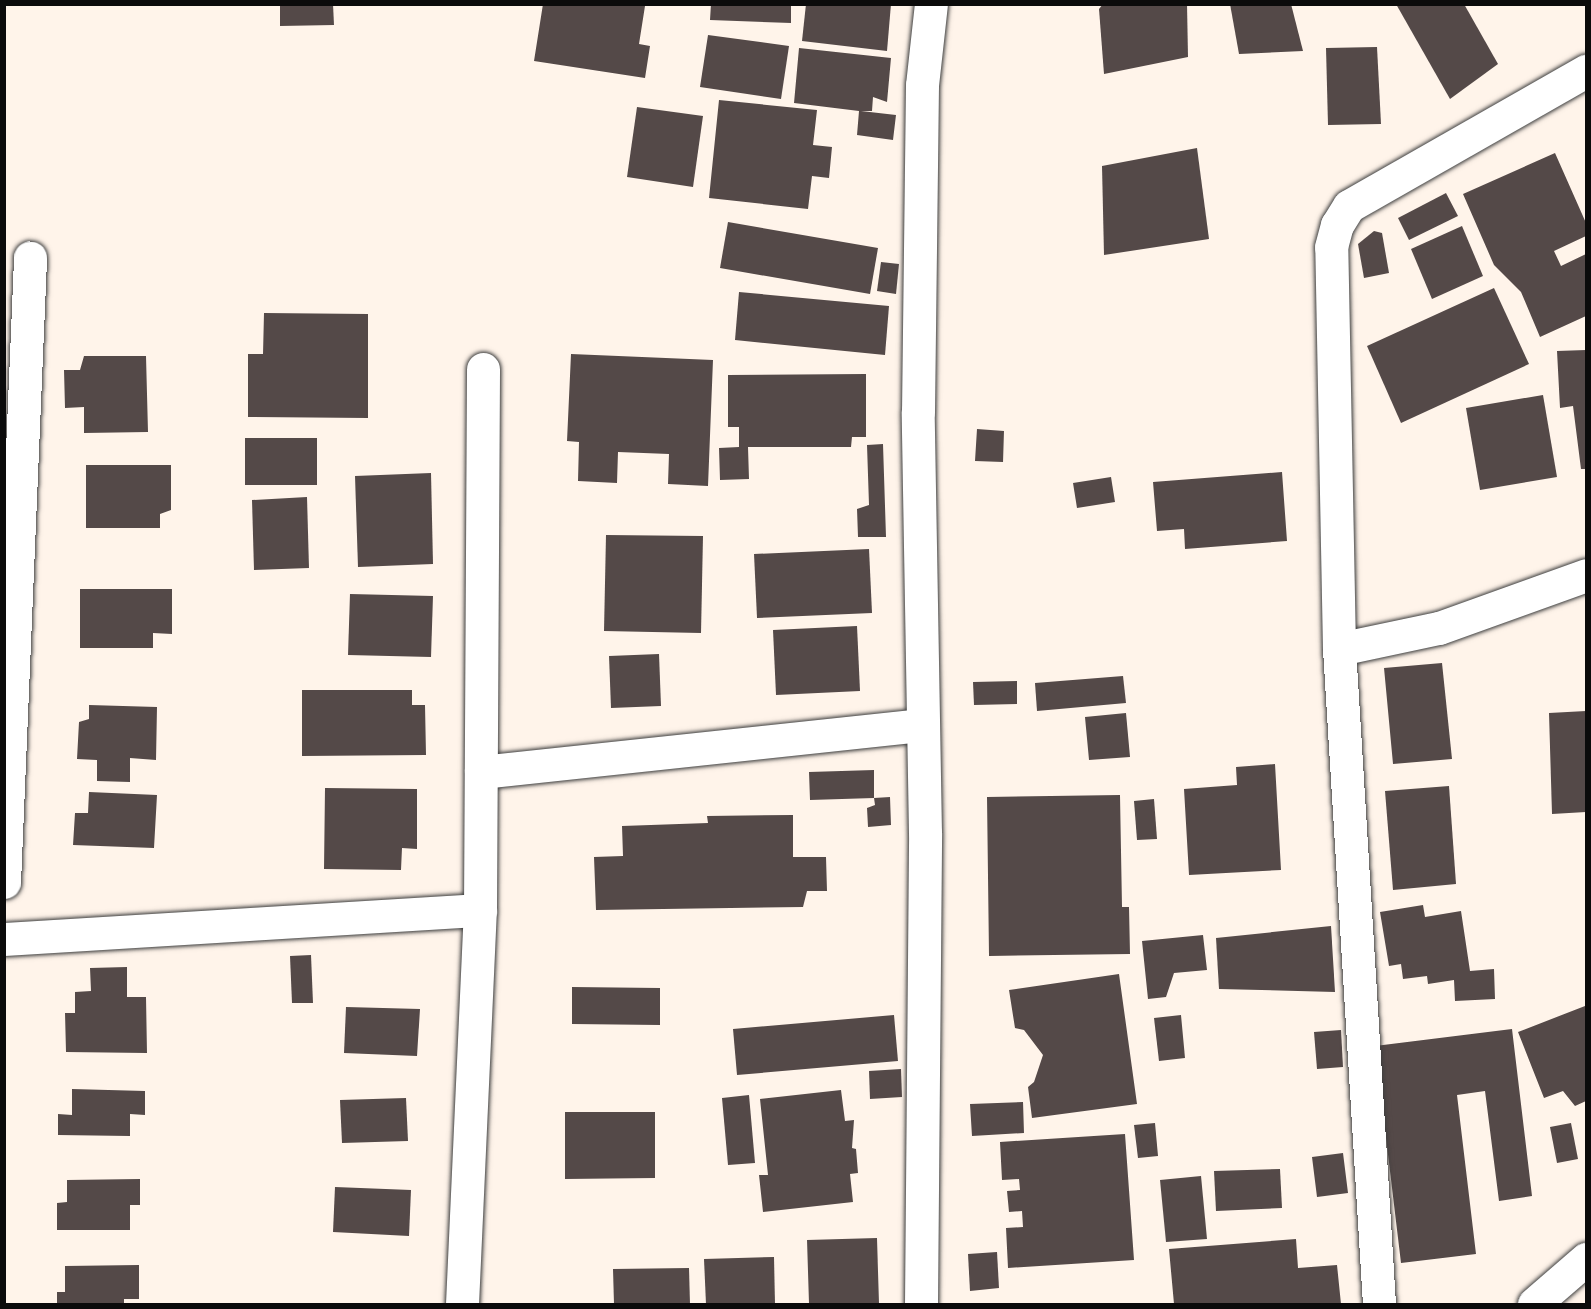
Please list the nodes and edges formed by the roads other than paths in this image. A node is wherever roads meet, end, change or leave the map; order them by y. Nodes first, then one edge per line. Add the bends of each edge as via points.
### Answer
1 (932, 4) edge
2 (1587, 71) edge
3 (30, 258) dead end
4 (483, 369) dead end
5 (1587, 575) edge
6 (1339, 649) junction
7 (923, 725) junction
8 (481, 772) junction
9 (4, 882) edge
10 (480, 910) junction
11 (4, 939) edge
12 (1587, 1259) edge
13 (462, 1305) edge
14 (921, 1305) edge
15 (1379, 1305) edge
16 (1534, 1305) edge

1 - 7 street via 922,85 918,412
2 - 6 street via 1349,206 1337,225 1331,247
3 - 9 street
4 - 8 street
5 - 6 street via 1439,628
6 - 15 street
7 - 8 street
7 - 14 street
8 - 10 street
10 - 11 street
10 - 13 street
12 - 16 street

